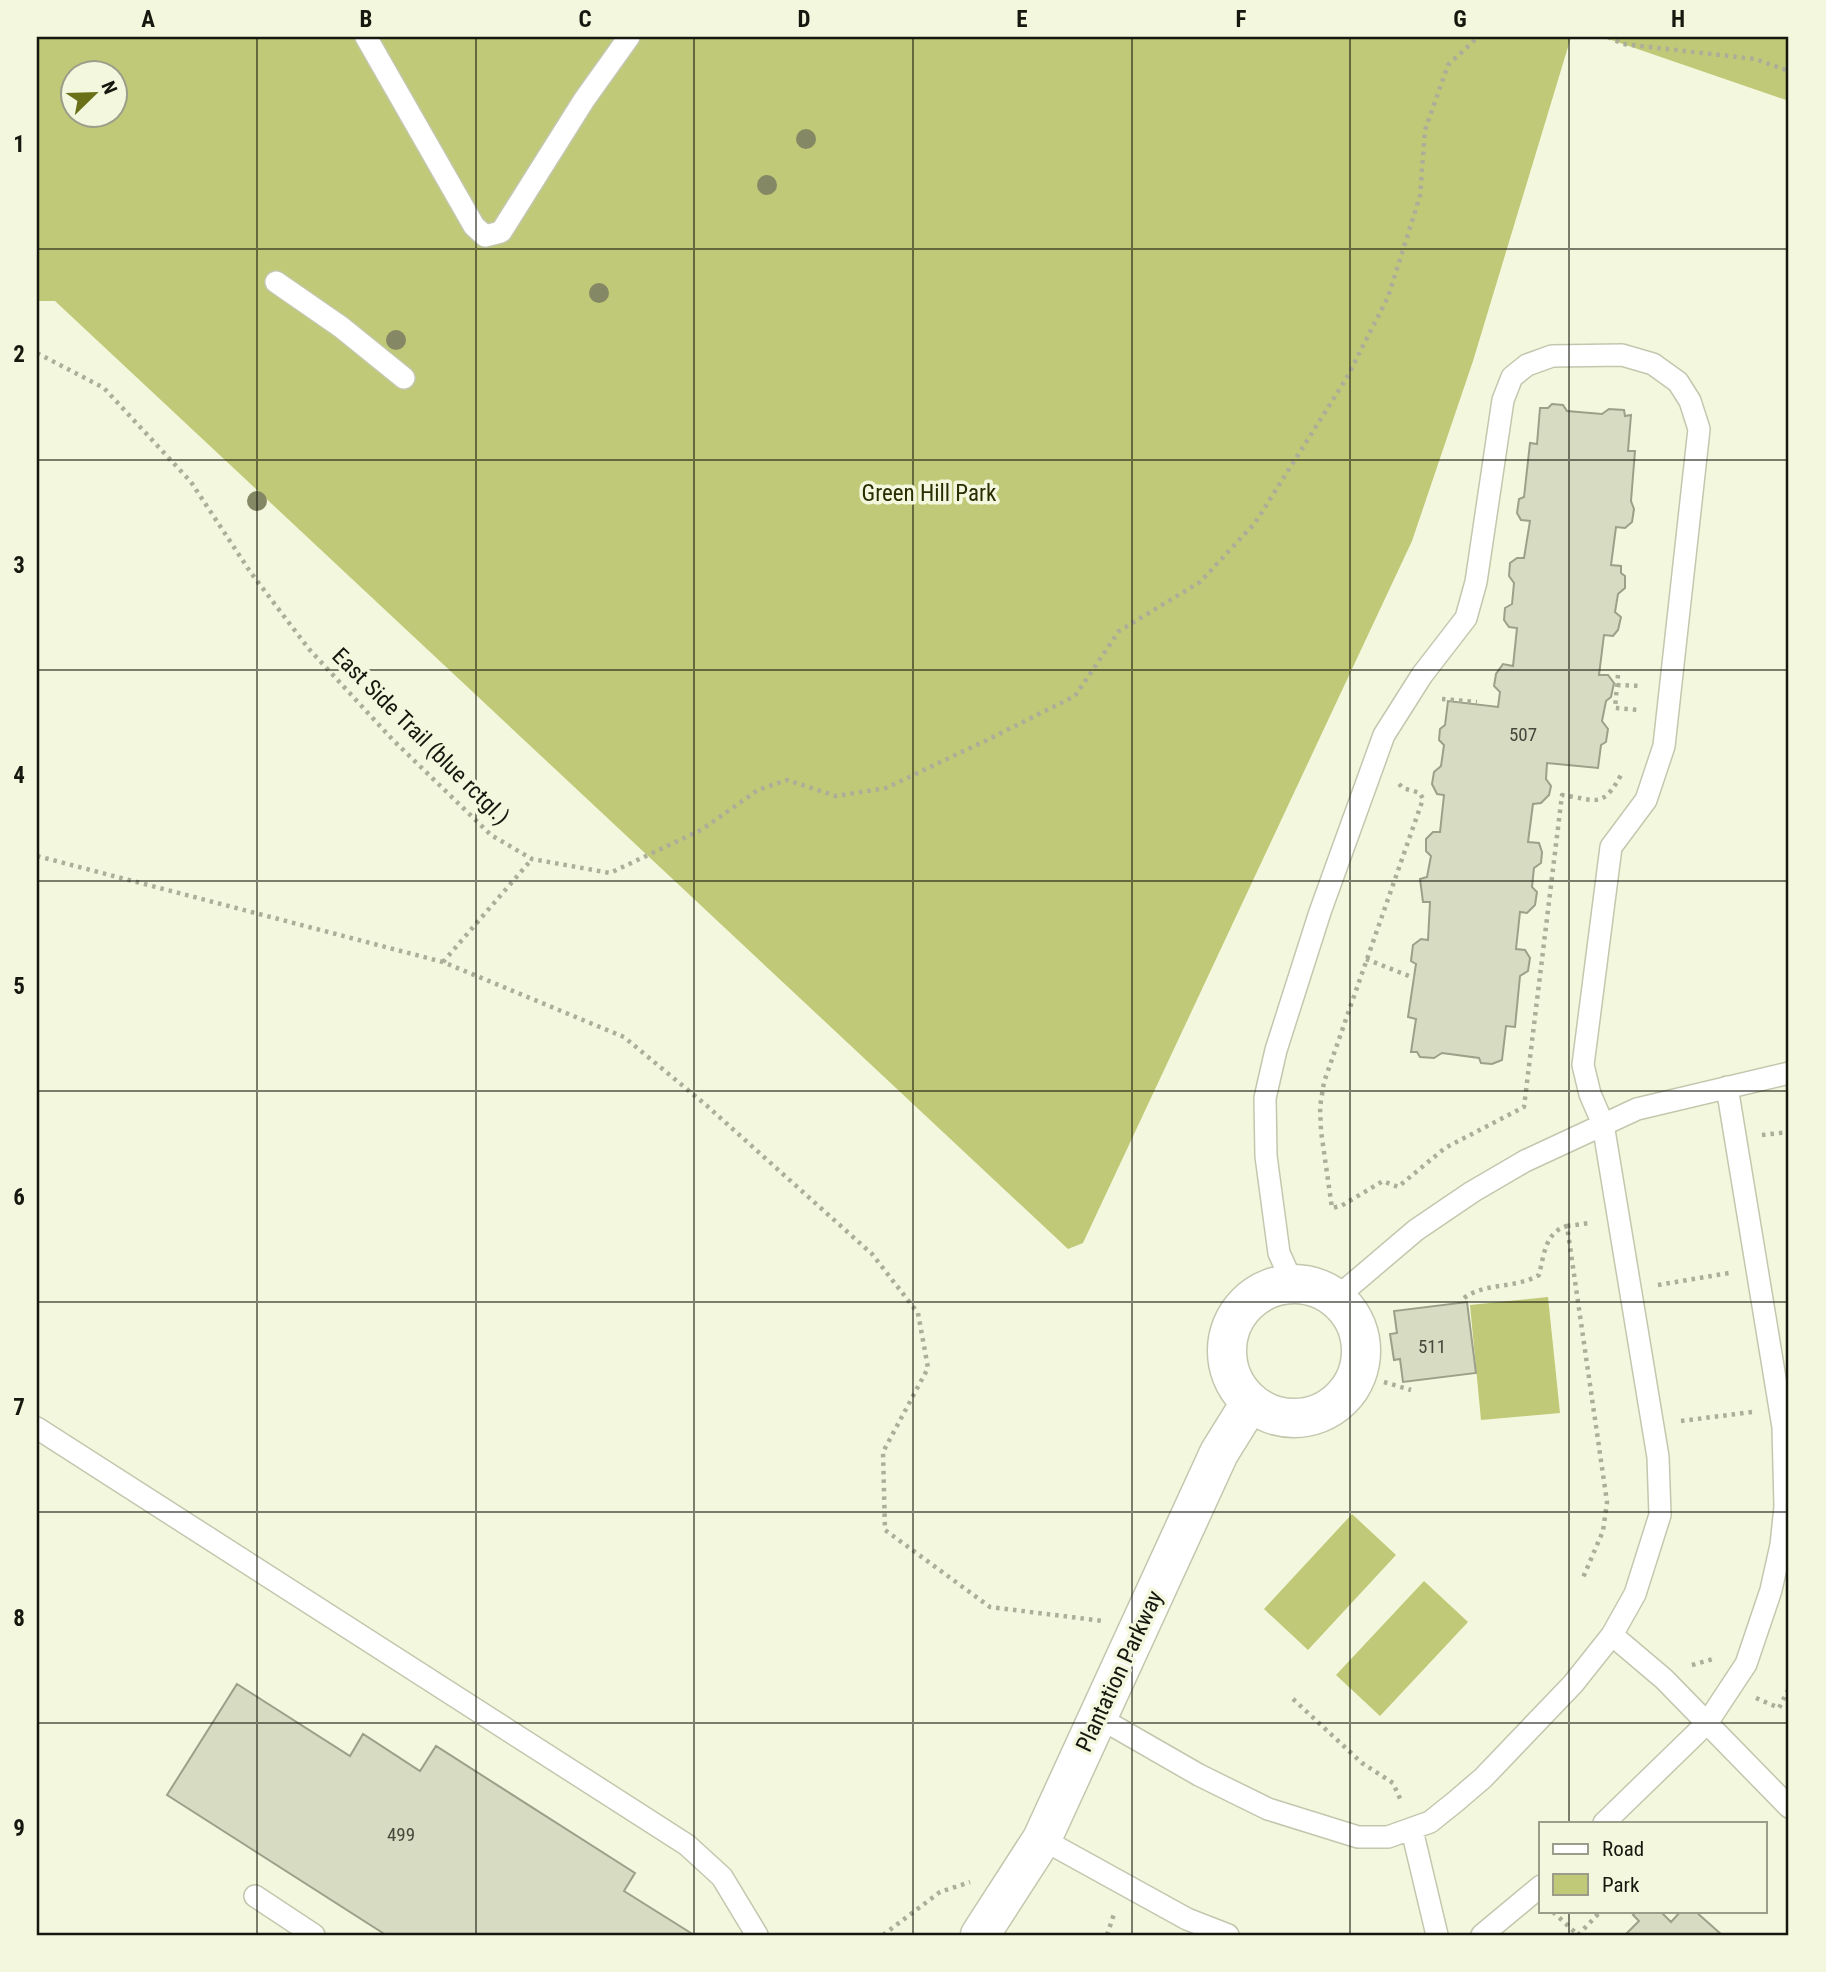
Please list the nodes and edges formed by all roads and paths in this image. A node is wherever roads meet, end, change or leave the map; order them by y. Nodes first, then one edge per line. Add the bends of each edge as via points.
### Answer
1 (366, 37) edge
2 (629, 37) edge
3 (1478, 37) edge
4 (1608, 37) edge
5 (1789, 71) edge
6 (276, 282) dead end
7 (37, 353) edge
8 (404, 378) dead end
9 (1618, 675) dead end
10 (1477, 702) dead end
11 (1435, 707) dead end
12 (1640, 722) dead end
13 (1627, 765) dead end
14 (1403, 773) dead end
15 (37, 856) edge
16 (532, 859) junction
17 (1366, 959) junction
18 (443, 962) junction
19 (1414, 978) dead end
20 (1789, 1073) edge
21 (1727, 1087) junction
22 (1603, 1124) junction
23 (1758, 1127) dead end
24 (1789, 1132) edge
25 (1709, 1277) dead end
26 (1685, 1281) dead end
27 (1293, 1284) junction
28 (1336, 1298) junction
29 (1464, 1298) dead end
30 (1384, 1382) dead end
31 (1411, 1390) dead end
32 (1251, 1403) junction
33 (1731, 1415) dead end
34 (1706, 1419) dead end
35 (37, 1428) edge
36 (1583, 1580) dead end
37 (1104, 1621) dead end
38 (1612, 1635) junction
39 (1789, 1688) edge
40 (1293, 1699) dead end
41 (1747, 1699) dead end
42 (1098, 1717) junction
43 (1707, 1723) junction
44 (1789, 1807) edge
45 (1605, 1822) edge
46 (1412, 1830) junction
47 (1042, 1839) junction
48 (981, 1878) dead end
49 (1539, 1888) edge
50 (255, 1896) dead end
51 (1553, 1912) edge
52 (1600, 1912) edge
53 (314, 1935) edge
54 (757, 1935) edge
55 (883, 1935) edge
56 (980, 1935) edge
57 (1228, 1935) edge
58 (1437, 1935) edge
59 (1482, 1935) edge
60 (1578, 1935) edge

1 - 2 lane via 474,226 485,236 501,232
3 - 16 path, East Side Trail (blue rctgl.) via 1448,65 1425,130 1420,196 1388,297 1346,379 1255,523 1200,582 1119,631 1075,696 886,788 836,796 787,780 758,790 701,830 610,873
4 - 5 path via 1623,44 1755,59
6 - 8 lane
7 - 16 path, East Side Trail (blue rctgl.) via 104,388 191,482 251,573 309,649 392,739 491,835
9 - 12 path via 1615,708 1642,710
10 - 11 path via 1442,698
13 - 17 path via 1609,796 1601,801 1562,795 1524,1107 1445,1149 1398,1187 1383,1181 1332,1208 1320,1107 1324,1082
14 - 17 path via 1399,785 1420,793 1423,799
15 - 18 path
16 - 18 path
17 - 19 path
18 - 37 path via 624,1037 872,1254 918,1313 928,1368 883,1452 885,1530 990,1607
20 - 21 lane
21 - 22 lane via 1637,1110
21 - 43 lane via 1779,1400 1785,1507 1781,1545 1759,1630 1746,1664
22 - 27 lane via 1583,1065 1611,847 1646,800 1664,746 1699,429 1678,382 1653,365 1622,355 1552,356 1527,365 1512,377 1503,400 1476,582 1466,618 1415,684 1384,735 1276,1051 1265,1098 1266,1156 1279,1253
22 - 28 lane via 1472,1192 1416,1230
22 - 38 lane via 1658,1457 1660,1515 1635,1594
23 - 24 path via 1759,1135
25 - 26 path
27 - 28 street via 1316,1287
27 - 32 street via 1270,1287 1250,1299 1235,1318 1227,1340 1227,1363 1236,1385
28 - 32 street via 1350,1314 1360,1344 1357,1376 1346,1394 1311,1417 1289,1419
29 - 36 path via 1477,1289 1526,1282 1539,1275 1550,1236 1567,1226 1607,1502 1603,1531
30 - 31 path
32 - 42 street, Plantation Parkway via 1219,1453
33 - 34 path
35 - 54 lane via 687,1845 722,1877
38 - 43 lane
38 - 46 lane via 1573,1684 1483,1778 1430,1822
39 - 41 path via 1779,1708 1754,1697
40 - 46 path via 1362,1763 1393,1783
42 - 46 lane via 1268,1809 1358,1837 1388,1837
42 - 47 street, Plantation Parkway
43 - 44 lane
43 - 45 lane
46 - 58 lane
47 - 56 street, Plantation Parkway
47 - 57 lane via 1187,1919
48 - 55 path via 940,1892
49 - 59 lane
50 - 53 lane
51 - 60 path
52 - 60 path

